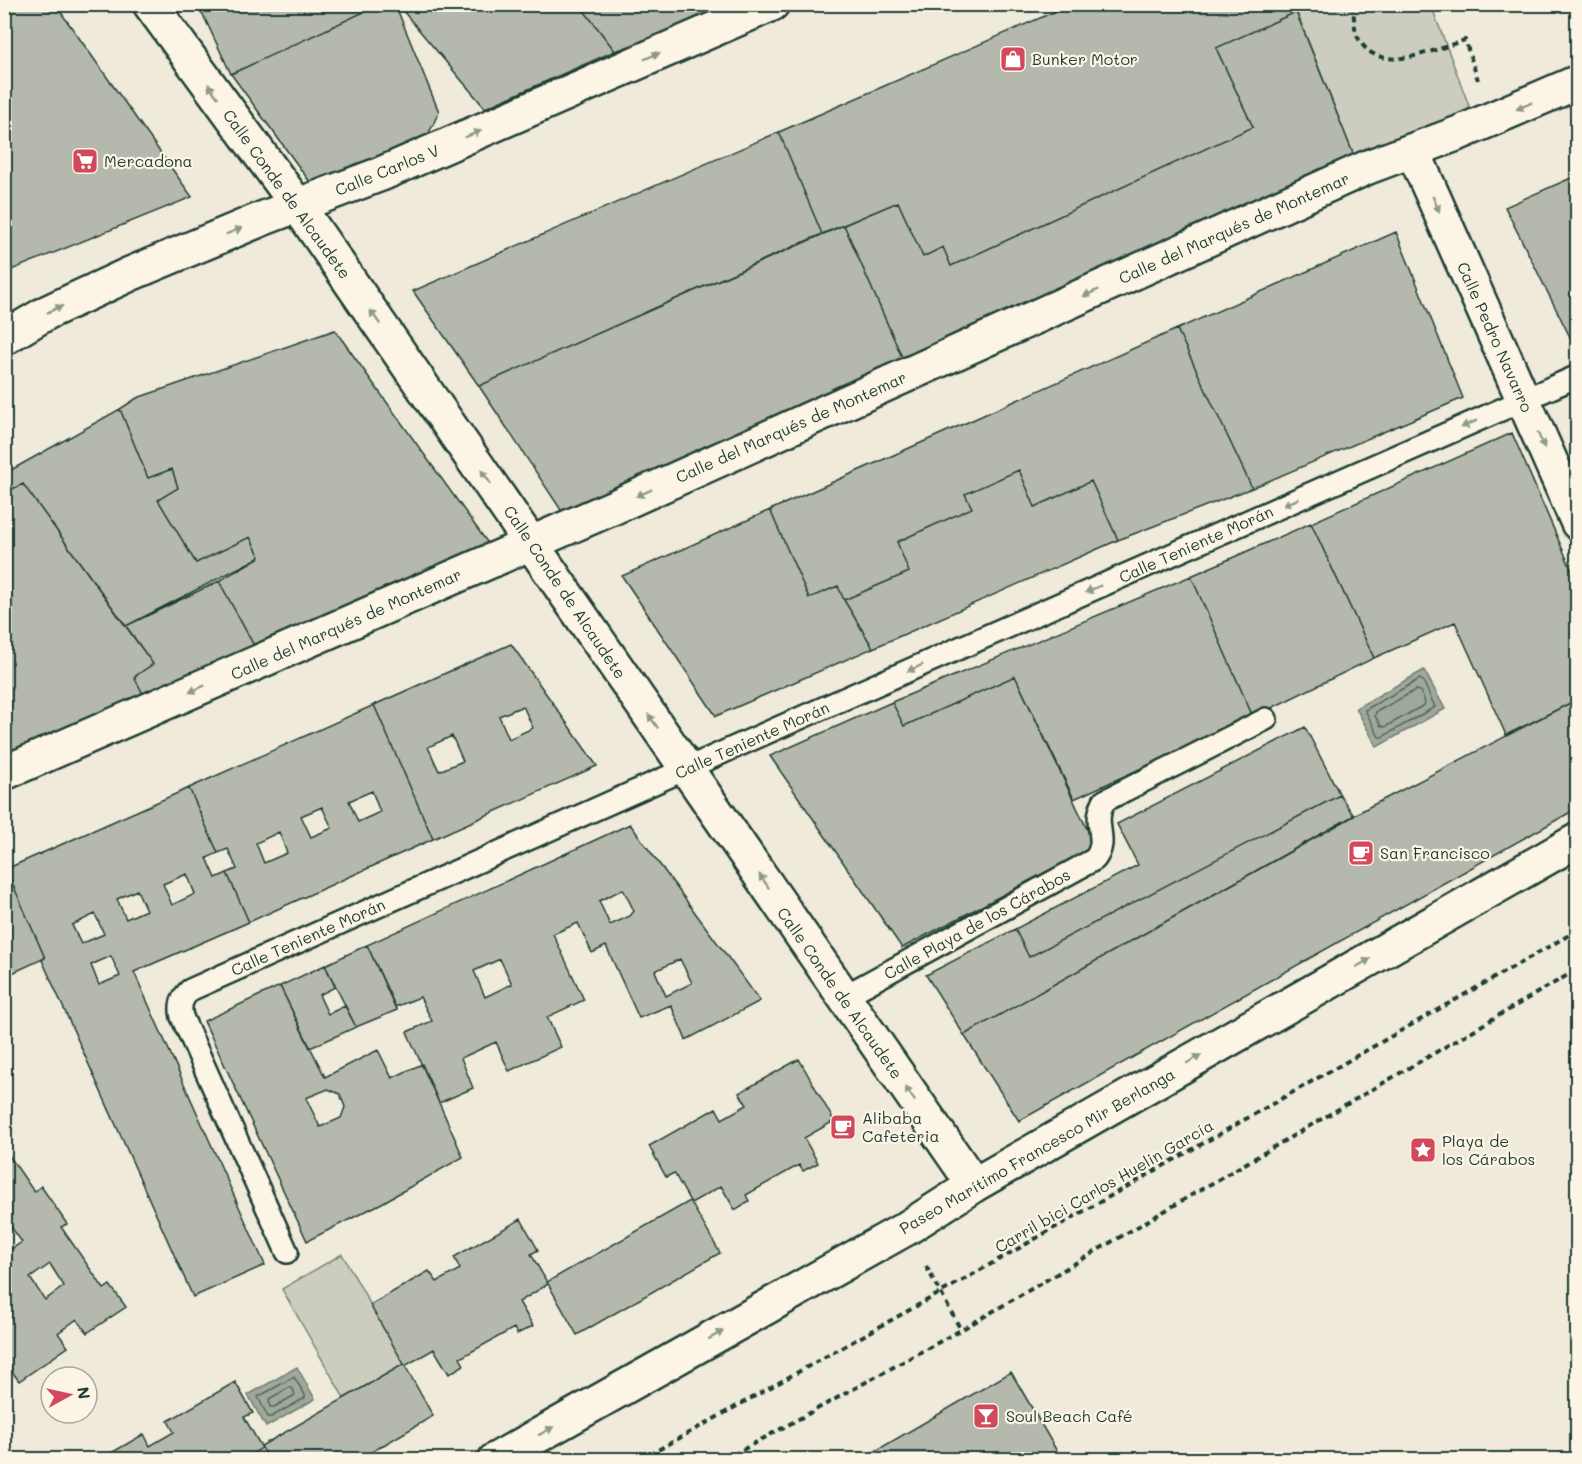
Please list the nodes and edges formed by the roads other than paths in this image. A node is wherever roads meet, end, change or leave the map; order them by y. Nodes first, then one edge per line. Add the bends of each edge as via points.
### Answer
1 (150, 4) edge
2 (772, 4) edge
3 (1578, 82) edge
4 (1413, 151) junction
5 (298, 206) junction
6 (4, 338) edge
7 (1578, 376) edge
8 (1523, 400) junction
9 (1578, 523) edge
10 (531, 543) junction
11 (1266, 719) dead end
12 (686, 769) junction
13 (4, 773) edge
14 (1578, 840) edge
15 (843, 997) junction
16 (974, 1185) junction
17 (287, 1252) dead end
18 (495, 1460) edge

5 -> 1 street, Calle Conde de Alcaudete
5 -> 2 street, Calle Carlos V via 381,174
3 -> 4 street, Calle del Marqués de Montemar
4 -> 8 street, Calle Pedro Navarro
4 -> 10 street, Calle del Marqués de Montemar via 1368,167
6 -> 5 street, Calle Carlos V via 48,312 130,274
10 -> 5 street, Calle Conde de Alcaudete
7 - 8 lane, Calle Teniente Morán
8 -> 9 street, Calle Pedro Navarro
8 -> 12 lane, Calle Teniente Morán
12 -> 10 street, Calle Conde de Alcaudete
10 -> 13 street, Calle del Marqués de Montemar
11 - 15 lane, Calle Playa de los Cárabos via 1104,801 1098,816 1101,850 1095,859
15 -> 12 street, Calle Conde de Alcaudete
12 - 17 lane, Calle Teniente Morán via 186,994 180,1009 182,1017
16 -> 14 street, Paseo Marítimo Francesco Mir Berlanga
16 -> 15 street, Calle Conde de Alcaudete
18 -> 16 street, Paseo Marítimo Francesco Mir Berlanga via 907,1228

